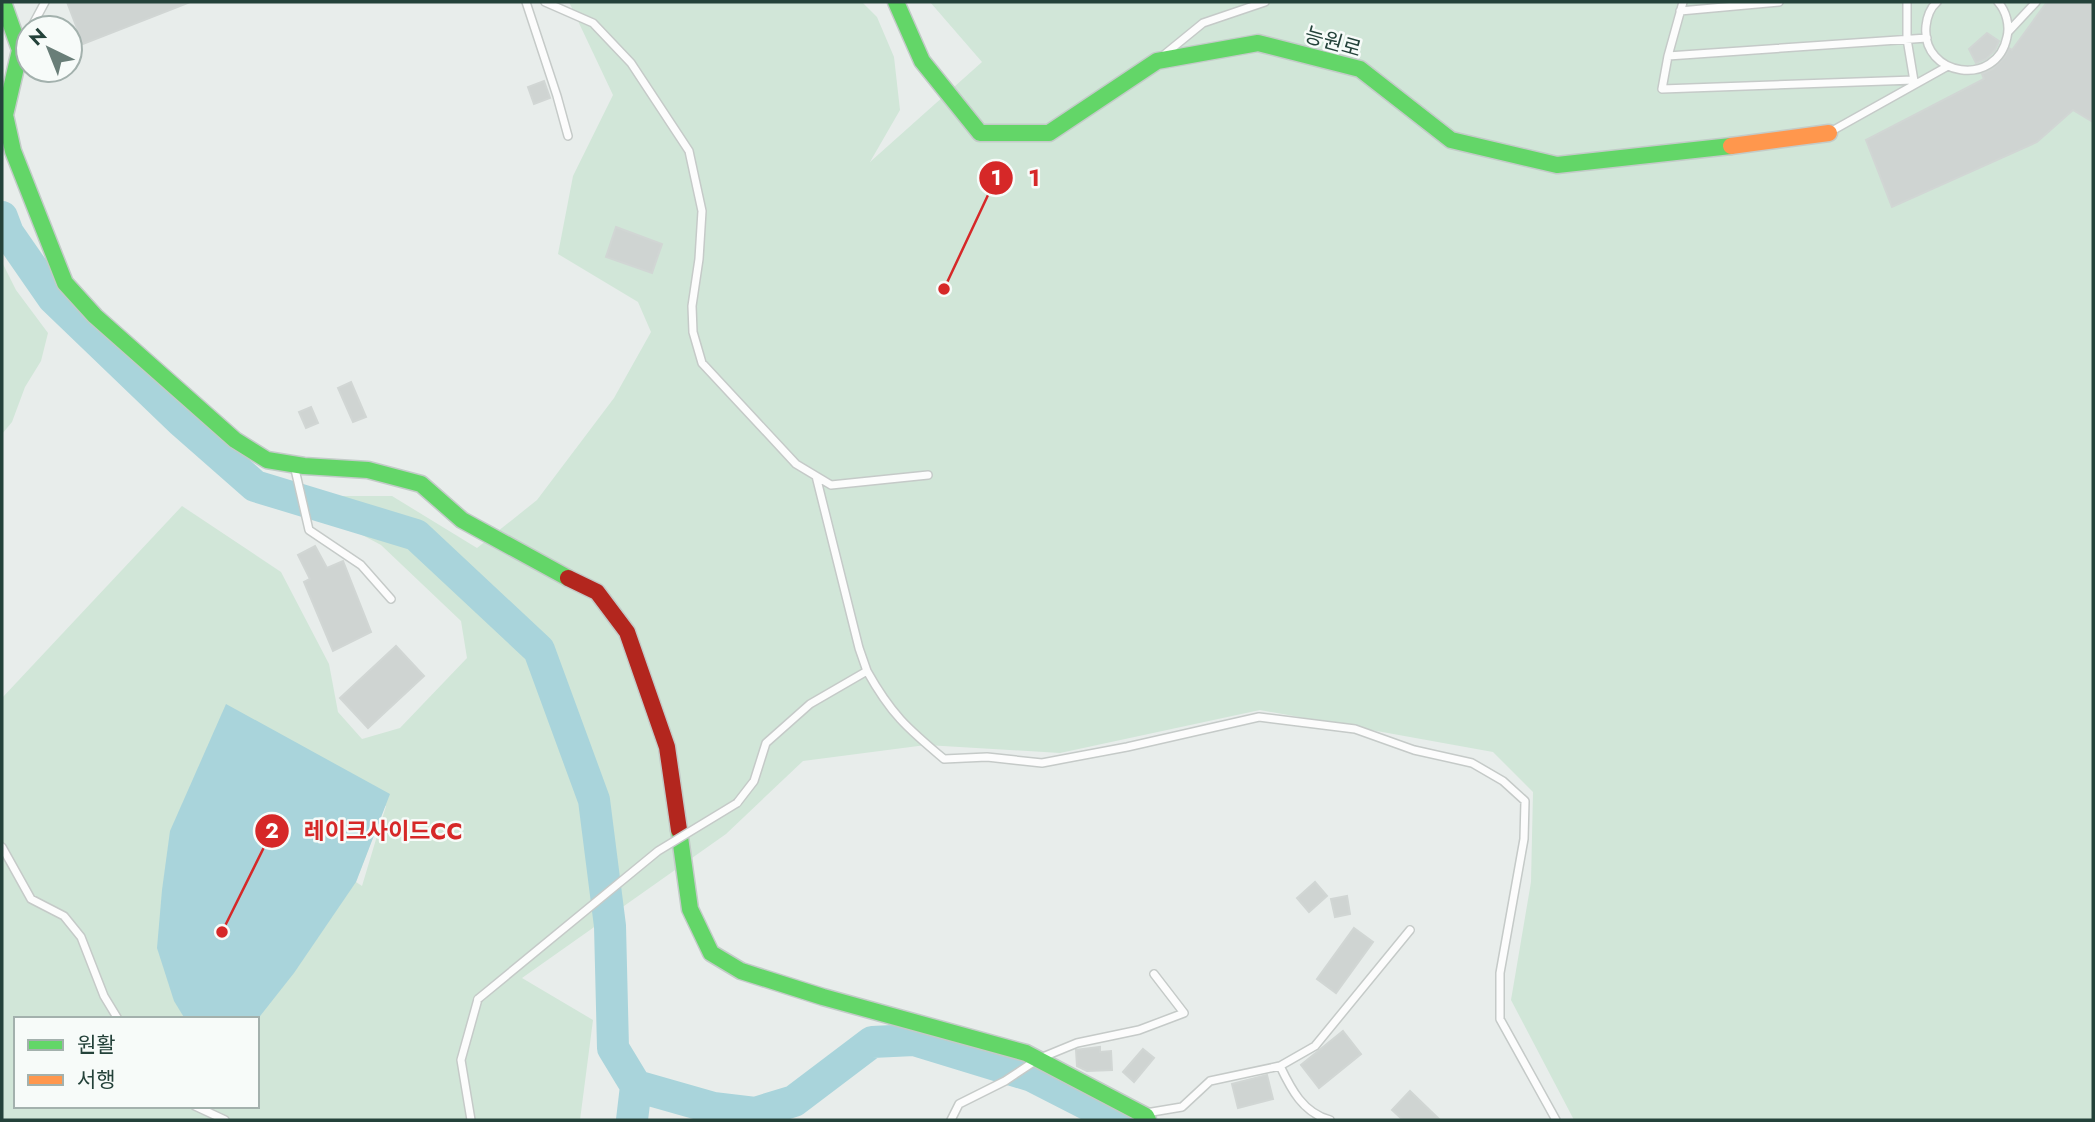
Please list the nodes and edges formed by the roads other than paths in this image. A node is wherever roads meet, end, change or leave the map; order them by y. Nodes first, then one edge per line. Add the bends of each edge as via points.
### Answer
1 (3, 2) edge
2 (526, 2) edge
3 (545, 2) edge
4 (896, 2) edge
5 (1265, 2) edge
6 (1683, 2) edge
7 (1779, 2) edge
8 (1908, 2) edge
9 (1937, 2) edge
10 (1998, 2) edge
11 (2036, 2) edge
12 (1680, 11) junction
13 (2008, 32) junction
14 (14, 35) edge
15 (1907, 38) junction
16 (1927, 38) junction
17 (1668, 56) junction
18 (1157, 61) junction
19 (1948, 66) junction
20 (14, 73) edge
21 (1914, 83) junction
22 (1829, 132) joint
23 (568, 136) dead end
24 (294, 465) junction
25 (815, 475) junction
26 (928, 475) dead end
27 (391, 599) dead end
28 (867, 671) junction
29 (2, 847) edge
30 (1410, 930) dead end
31 (1154, 974) dead end
32 (117, 1017) edge
33 (1038, 1059) junction
34 (1280, 1066) junction
35 (199, 1108) edge
36 (1145, 1117) edge
37 (225, 1120) edge
38 (471, 1120) edge
39 (951, 1120) edge
40 (1329, 1120) edge
41 (1556, 1120) edge

1 - 14 street
2 - 23 lane
3 - 25 lane via 593,23 631,63 689,151 702,211 692,306 693,332 702,363 796,464
4 - 18 street, 능원로 via 922,61 980,133 1049,133
5 - 18 lane via 1203,23
6 - 12 lane
7 - 12 lane
8 - 15 lane
9 - 16 lane via 1927,19
10 - 13 lane
11 - 13 lane
12 - 17 lane
13 - 19 lane via 2006,45 1989,65 1968,71
15 - 16 lane
15 - 17 lane
15 - 21 lane
16 - 19 lane via 1937,58
17 - 21 lane via 1662,89
18 - 22 street, 능원로 via 1258,43 1360,69 1451,139 1557,165
19 - 21 lane
20 - 24 street via 5,115 13,151 65,283 95,316 235,440 267,460
21 - 22 lane
24 - 27 lane via 309,530 361,565
24 - 33 street via 368,470 421,484 462,520 597,592 627,632 667,747 690,909 710,953 741,971 823,998
25 - 26 lane via 831,485
25 - 28 lane
28 - 38 lane, bridge via 810,704 766,743 754,781 737,803 658,851 478,999 461,1060
28 - 41 lane via 904,725 944,759 987,757 1042,763 1259,718 1355,729 1414,750 1472,763 1503,781 1525,801 1524,839 1500,972 1500,1019
29 - 32 lane via 31,899 64,916 81,937
30 - 34 lane via 1315,1046
31 - 33 lane via 1184,1013 1139,1030 1077,1043
33 - 36 street
33 - 39 lane via 959,1104
34 - 36 lane via 1210,1081 1182,1107
34 - 40 lane via 1300,1102
35 - 37 lane

